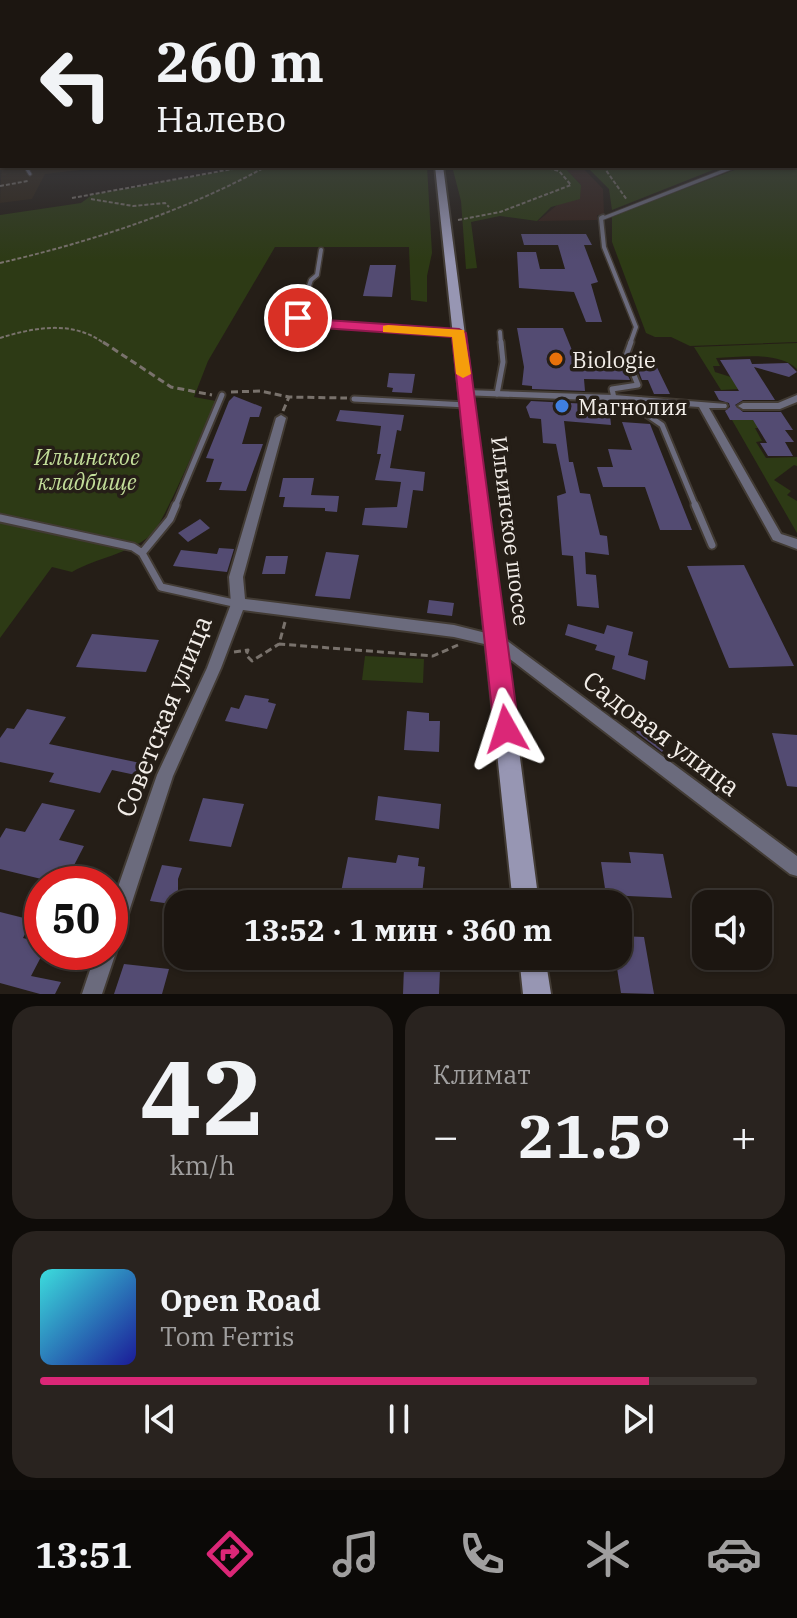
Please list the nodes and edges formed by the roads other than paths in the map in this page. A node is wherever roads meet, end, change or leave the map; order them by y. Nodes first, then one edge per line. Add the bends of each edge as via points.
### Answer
1 (26, 168) edge
2 (439, 168) edge
3 (730, 168) edge
4 (30, 174) road end
5 (321, 250) dead end
6 (500, 332) dead end
7 (459, 333) junction
8 (497, 394) junction
9 (222, 395) road end
10 (614, 398) junction
11 (354, 399) road end
12 (466, 399) junction
13 (797, 399) edge
14 (641, 400) junction
15 (703, 406) junction
16 (722, 406) dead end
17 (743, 406) dead end
18 (281, 418) road end
19 (0, 518) edge
20 (797, 544) edge
21 (712, 545) dead end
22 (142, 553) junction
23 (238, 604) junction
24 (497, 641) junction
25 (797, 867) edge
26 (128, 885) edge
27 (524, 890) edge
28 (100, 970) edge
29 (534, 970) edge
30 (92, 994) edge
31 (537, 994) edge

1 - 4 lane
2 - 7 main road, Ильинское шоссе
3 - 10 lane via 601,218 604,247 636,327 626,356 638,385 612,389
5 - 7 lane via 300,321
6 - 8 lane via 503,362
7 - 12 main road, Ильинское шоссе
8 - 10 street
8 - 12 street
9 - 22 lane via 170,519
10 - 14 street
11 - 12 lane
12 - 24 main road, Ильинское шоссе
13 - 17 street via 780,406
14 - 15 street
14 - 21 lane via 646,414 662,425
15 - 16 street
15 - 20 street via 777,537
18 - 23 street, Советская улица via 236,577
19 - 22 lane
22 - 23 lane via 161,587
23 - 24 street
23 - 26 street, Советская улица via 165,775
24 - 25 street, Садовая улица
24 - 27 main road, Ильинское шоссе
28 - 30 street
29 - 31 main road

